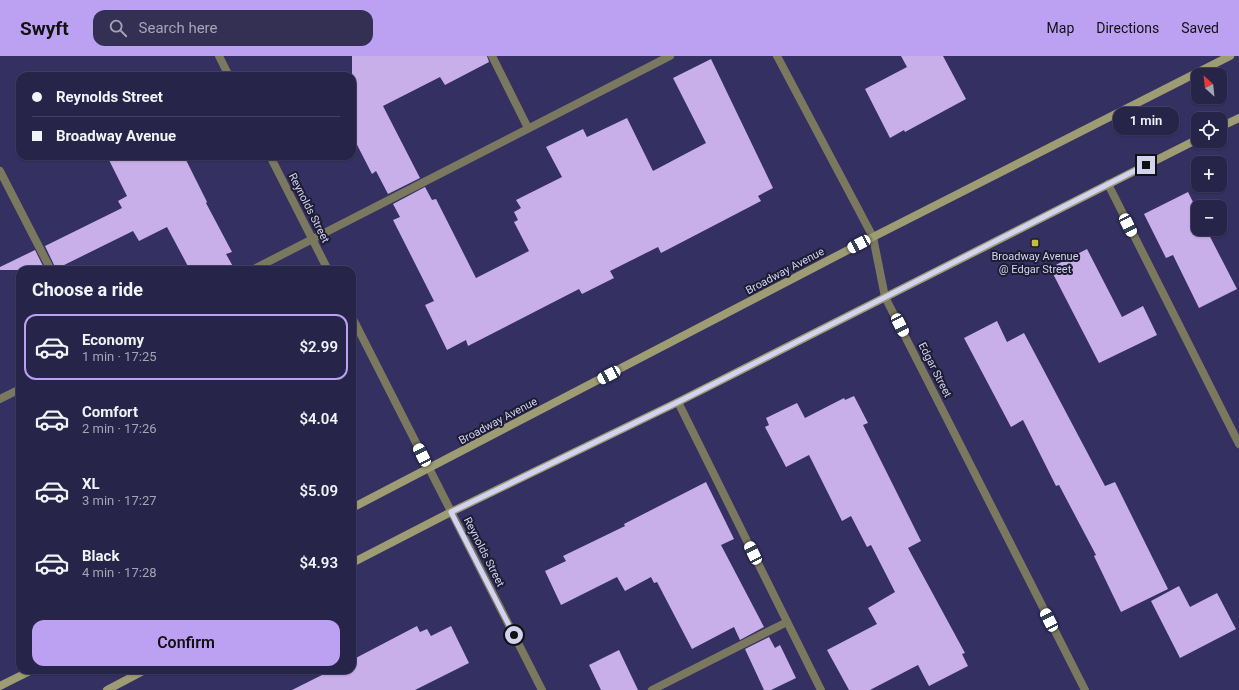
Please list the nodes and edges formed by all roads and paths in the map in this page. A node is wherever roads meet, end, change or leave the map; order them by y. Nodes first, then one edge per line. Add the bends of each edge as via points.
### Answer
1 (219, 56) edge
2 (492, 56) edge
3 (670, 56) edge
4 (777, 56) edge
5 (1230, 56) edge
6 (227, 72) edge
7 (1239, 118) edge
8 (1227, 124) edge
9 (528, 128) junction
10 (1191, 142) edge
11 (272, 160) edge
12 (0, 171) edge
13 (1108, 184) junction
14 (873, 237) junction
15 (312, 239) junction
16 (49, 266) edge
17 (260, 266) edge
18 (326, 266) edge
19 (885, 297) junction
20 (356, 325) edge
21 (16, 391) edge
22 (0, 399) edge
23 (678, 402) junction
24 (1239, 444) edge
25 (429, 469) junction
26 (356, 506) edge
27 (451, 512) junction
28 (356, 561) edge
29 (787, 622) junction
30 (24, 674) edge
31 (137, 674) edge
32 (0, 686) edge
33 (106, 690) edge
34 (542, 690) edge
35 (652, 690) edge
36 (821, 690) edge
37 (1085, 690) edge

1 - 6 street
2 - 9 street
3 - 9 street
4 - 14 street, Edgar Street
5 - 14 street, Broadway Avenue
7 - 8 street
9 - 15 street
10 - 13 street
11 - 15 street, Reynolds Street
12 - 16 street
13 - 19 street
13 - 24 street
14 - 19 street, Edgar Street
14 - 25 street, Broadway Avenue
15 - 17 street
15 - 18 street, Reynolds Street
19 - 23 street
19 - 37 street, Edgar Street
20 - 25 street, Reynolds Street
21 - 22 street
23 - 27 street
23 - 29 street
25 - 26 street, Broadway Avenue
25 - 27 street, Reynolds Street
27 - 28 street
27 - 34 street, Reynolds Street
29 - 35 street
29 - 36 street
30 - 32 street
31 - 33 street

